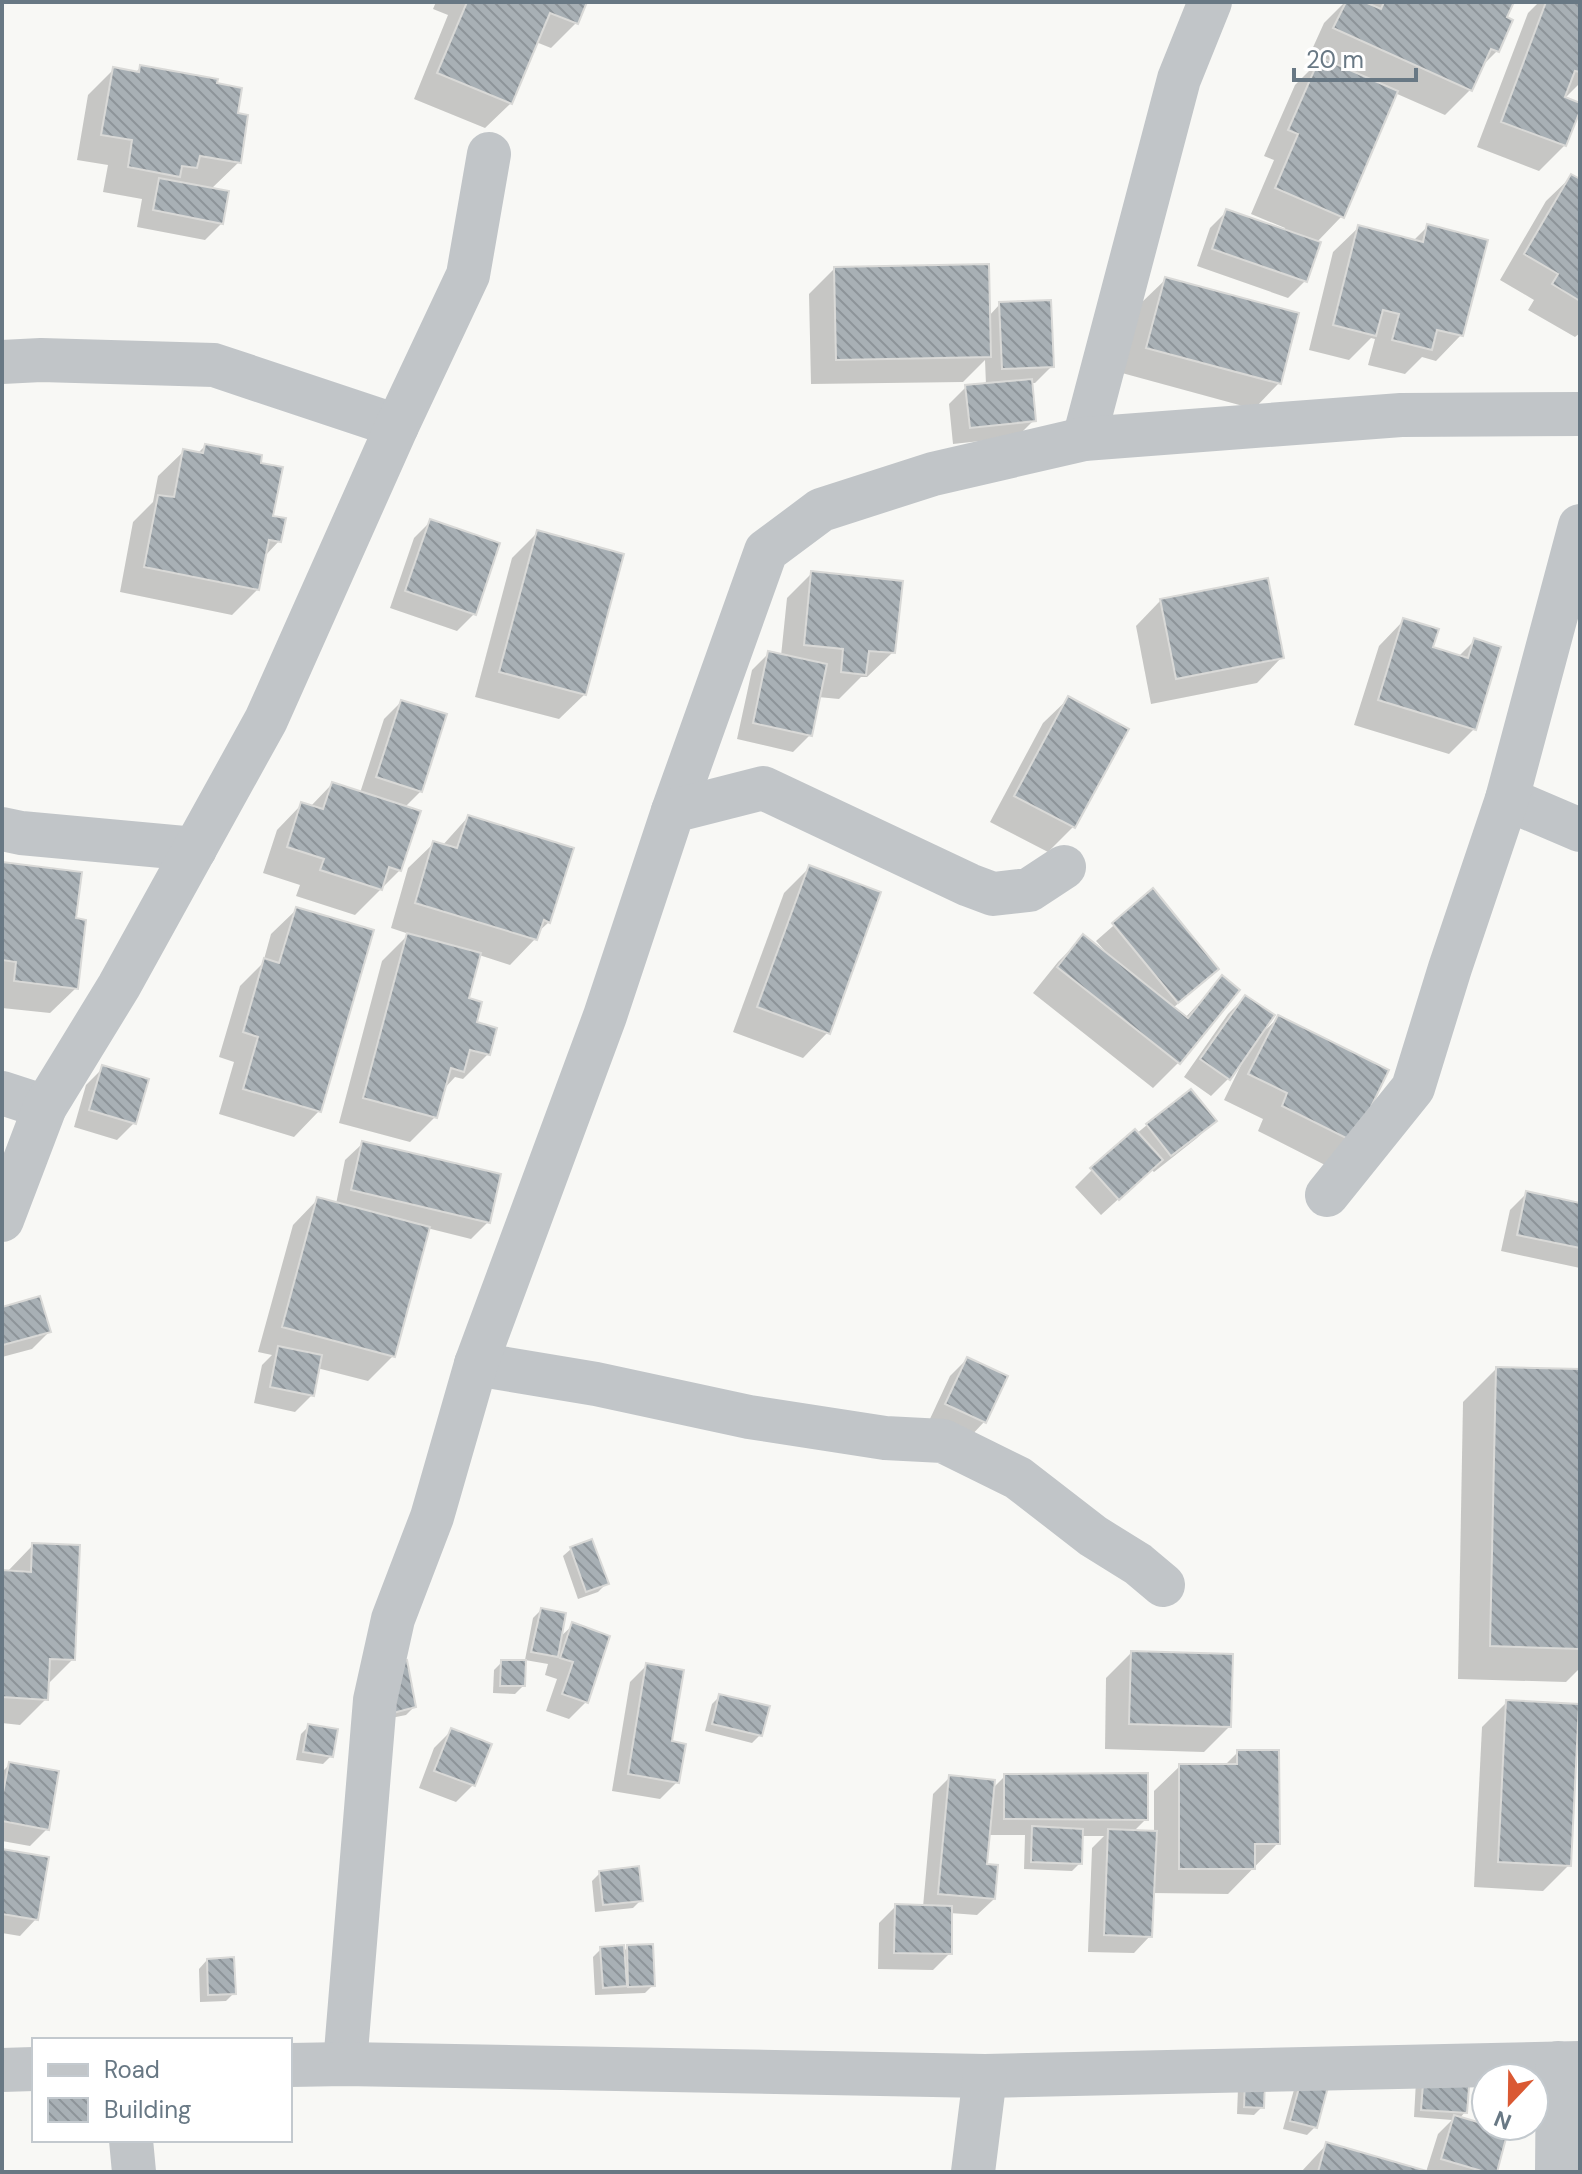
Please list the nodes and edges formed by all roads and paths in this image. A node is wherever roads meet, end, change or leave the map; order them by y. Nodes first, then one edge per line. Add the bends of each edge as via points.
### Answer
1 (1210, 2) edge
2 (489, 154) dead end
3 (2, 362) edge
4 (1580, 414) edge
5 (397, 426) junction
6 (1084, 439) junction
7 (1580, 526) edge
8 (1507, 799) junction
9 (673, 811) junction
10 (2, 829) edge
11 (1580, 830) edge
12 (195, 849) junction
13 (1064, 867) dead end
14 (2, 1093) edge
15 (45, 1107) junction
16 (1327, 1195) dead end
17 (2, 1220) edge
18 (476, 1364) junction
19 (1163, 1585) dead end
20 (1569, 2063) edge
21 (345, 2064) junction
22 (292, 2065) edge
23 (32, 2069) edge
24 (2, 2070) edge
25 (985, 2076) junction
26 (131, 2142) edge
27 (134, 2172) edge
28 (973, 2172) edge
29 (1557, 2172) edge

1 - 6 street via 1179,79
2 - 5 street via 468,275
3 - 5 street via 214,365
4 - 6 street via 1401,415
5 - 12 street via 266,720
6 - 9 street via 933,474 821,510 766,551
7 - 8 street
8 - 11 street
8 - 16 street via 1413,1088
9 - 13 street via 763,788 993,894 1029,890
9 - 18 street via 605,1016
10 - 12 street
12 - 15 street
14 - 15 street
15 - 17 street
18 - 19 street via 749,1417 885,1438 943,1441 1018,1478
18 - 21 street via 432,1517 393,1619 375,1700
20 - 25 street
20 - 29 street
21 - 22 street
21 - 25 street
23 - 24 street
25 - 28 street
26 - 27 street

